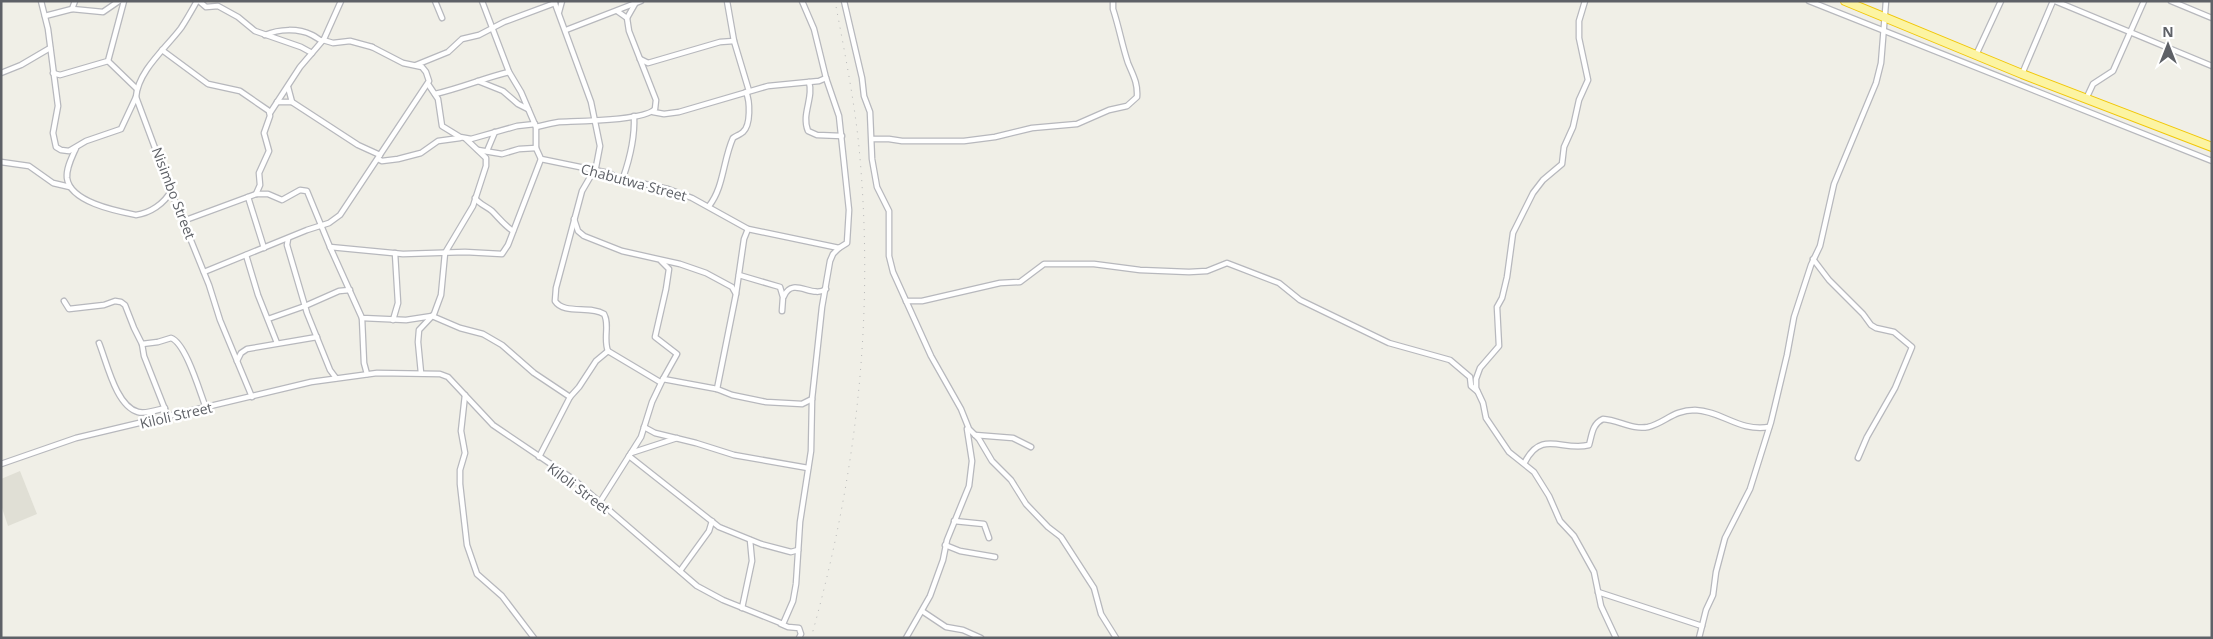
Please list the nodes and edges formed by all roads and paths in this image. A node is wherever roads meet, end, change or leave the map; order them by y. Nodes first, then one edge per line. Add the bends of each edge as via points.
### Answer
1 (42, 1) edge
2 (75, 1) edge
3 (119, 1) edge
4 (124, 1) edge
5 (198, 1) edge
6 (341, 1) edge
7 (436, 1) edge
8 (482, 1) edge
9 (562, 1) edge
10 (727, 1) edge
11 (802, 1) edge
12 (844, 1) edge
13 (1113, 1) edge
14 (1585, 1) edge
15 (1809, 1) edge
16 (1845, 1) edge
17 (1886, 1) edge
18 (2002, 1) edge
19 (2054, 1) edge
20 (2144, 1) edge
21 (2172, 1) edge
22 (555, 2) edge
23 (638, 2) edge
24 (72, 9) junction
25 (617, 11) junction
26 (558, 14) junction
27 (45, 16) junction
28 (1884, 16) junction
29 (442, 18) dead end
30 (627, 18) junction
31 (2212, 18) edge
32 (493, 28) junction
33 (566, 30) junction
34 (1882, 32) junction
35 (2130, 33) junction
36 (265, 35) junction
37 (323, 40) junction
38 (734, 41) junction
39 (50, 48) junction
40 (162, 50) junction
41 (312, 53) junction
42 (1976, 55) junction
43 (640, 59) junction
44 (108, 61) junction
45 (648, 63) junction
46 (416, 65) junction
47 (2212, 66) edge
48 (509, 72) junction
49 (1, 73) edge
50 (53, 73) junction
51 (644, 73) junction
52 (2022, 74) junction
53 (826, 78) junction
54 (478, 81) junction
55 (809, 82) junction
56 (428, 84) junction
57 (288, 87) junction
58 (137, 88) junction
59 (747, 92) junction
60 (435, 93) junction
61 (422, 94) junction
62 (136, 97) junction
63 (2086, 99) junction
64 (277, 102) junction
65 (292, 102) junction
66 (528, 109) junction
67 (653, 112) junction
68 (270, 114) junction
69 (634, 116) junction
70 (595, 121) junction
71 (536, 125) junction
72 (495, 132) junction
73 (842, 136) junction
74 (464, 139) junction
75 (872, 139) junction
76 (2212, 147) edge
77 (76, 148) junction
78 (536, 148) junction
79 (477, 150) junction
80 (487, 151) junction
81 (379, 157) junction
82 (541, 159) junction
83 (2212, 161) edge
84 (1, 162) edge
85 (592, 171) junction
86 (623, 178) junction
87 (70, 187) junction
88 (171, 191) junction
89 (256, 194) junction
90 (248, 197) junction
91 (475, 198) junction
92 (709, 206) junction
93 (574, 218) junction
94 (183, 221) junction
95 (321, 226) junction
96 (748, 229) junction
97 (513, 231) junction
98 (288, 239) junction
99 (264, 248) junction
100 (330, 248) junction
101 (840, 248) junction
102 (395, 253) junction
103 (445, 253) junction
104 (246, 255) junction
105 (1813, 258) junction
106 (660, 260) junction
107 (204, 272) junction
108 (739, 275) junction
109 (826, 289) junction
110 (350, 290) junction
111 (736, 294) junction
112 (783, 298) junction
113 (64, 301) dead end
114 (906, 301) junction
115 (305, 306) junction
116 (782, 311) dead end
117 (432, 316) junction
118 (362, 318) junction
119 (268, 319) junction
120 (393, 320) junction
121 (317, 337) junction
122 (99, 343) dead end
123 (277, 343) junction
124 (142, 344) junction
125 (608, 351) junction
126 (238, 361) junction
127 (421, 373) junction
128 (367, 374) junction
129 (336, 378) junction
130 (662, 380) junction
131 (717, 389) junction
132 (1478, 392) junction
133 (465, 394) junction
134 (252, 397) junction
135 (570, 397) junction
136 (812, 399) junction
137 (164, 408) junction
138 (206, 408) junction
139 (168, 417) junction
140 (967, 426) junction
141 (644, 427) junction
142 (1769, 427) junction
143 (975, 435) junction
144 (677, 438) junction
145 (1031, 447) dead end
146 (630, 454) junction
147 (539, 458) junction
148 (1858, 458) dead end
149 (1525, 462) junction
150 (1, 464) edge
151 (808, 468) junction
152 (600, 502) junction
153 (712, 521) junction
154 (954, 521) junction
155 (989, 538) dead end
156 (750, 540) junction
157 (945, 545) junction
158 (798, 550) junction
159 (995, 557) dead end
160 (680, 571) junction
161 (1598, 592) junction
162 (742, 608) junction
163 (922, 611) junction
164 (782, 624) junction
165 (1702, 626) junction
166 (534, 638) edge
167 (799, 638) edge
168 (906, 638) edge
169 (982, 638) edge
170 (1116, 638) edge
171 (1616, 638) edge
172 (1698, 638) edge

1 - 27 street
2 - 24 street
3 - 24 street via 103,12
4 - 44 street
5 - 36 street via 206,7 218,6 255,32
5 - 40 street, Nisimbo Street
6 - 37 street
7 - 29 street
8 - 32 street
9 - 26 street
10 - 38 street
11 - 53 street via 814,29
12 - 75 street via 870,112
13 - 75 street via 1137,86 1137,97 1127,106 1109,110 1082,123 1032,128 995,137 964,141
14 - 132 street via 1579,21 1579,38 1588,80 1564,147 1562,164 1533,192 1513,233 1508,277 1497,307 1499,346 1478,372
15 - 34 street
16 - 28 highway
17 - 28 street
18 - 42 street
19 - 35 street
19 - 52 street
20 - 35 street
21 - 31 street
22 - 26 street
22 - 32 street
23 - 25 street
23 - 30 street
24 - 27 street
25 - 30 street
25 - 33 street
26 - 33 street
27 - 39 street
28 - 34 street
28 - 42 highway
30 - 43 street via 628,31
32 - 46 street via 462,39 448,52
32 - 48 street
33 - 70 street
34 - 83 street
34 - 105 street via 1881,63 1876,83 1834,184 1820,246
35 - 47 street
35 - 63 street via 2113,72 2093,84
36 - 37 street via 276,30 296,30
36 - 41 street
37 - 41 street
37 - 46 street via 372,47 395,60
38 - 45 street via 720,42
38 - 59 street
39 - 49 street
39 - 50 street
40 - 58 street, Nisimbo Street
40 - 68 street via 208,84 240,91 267,108
41 - 57 street
42 - 52 highway
43 - 45 street
43 - 51 street
44 - 50 street via 60,75
44 - 58 street
45 - 51 street
46 - 56 street via 426,72
48 - 54 street
48 - 66 street
50 - 77 street via 58,110 54,141 56,147 67,152
51 - 67 street via 656,100
52 - 63 highway
53 - 55 street
53 - 73 street
54 - 60 street via 464,88
54 - 66 street via 500,90
55 - 59 street via 782,83
55 - 73 street via 805,113 808,131 817,135
56 - 60 street
56 - 61 street
57 - 64 street
57 - 65 street
58 - 62 street, Nisimbo Street
59 - 67 street via 679,112
59 - 92 street via 746,127 743,133 733,138
60 - 61 street
60 - 74 street via 442,126
61 - 81 street
62 - 77 street via 121,129 86,141
62 - 88 street, Nisimbo Street
63 - 76 highway
64 - 65 street
64 - 68 street
65 - 81 street
66 - 71 street
67 - 69 street
68 - 89 street via 264,133 269,151 259,173 260,185
69 - 70 street
69 - 86 street via 629,163
70 - 71 street
70 - 85 street via 600,152
71 - 72 street
71 - 78 street
72 - 74 street
72 - 80 street
73 - 101 street via 849,219 847,243
74 - 79 street
74 - 81 street via 438,141 421,153 398,159 382,161
75 - 114 street via 877,187 889,211 889,262
77 - 87 street via 67,174
78 - 80 street via 502,154
78 - 82 street
79 - 80 street
79 - 91 street via 487,161
81 - 95 street via 340,215
82 - 85 street, Chabutwa Street
82 - 97 street
84 - 87 street via 29,166 53,183
85 - 86 street, Chabutwa Street
85 - 93 street
86 - 92 street, Chabutwa Street via 668,190
87 - 88 street via 80,198 136,215 163,202
88 - 94 street, Nisimbo Street
89 - 90 street
89 - 95 street via 268,194 282,200 300,190 307,191
90 - 94 street
90 - 99 street
91 - 97 street
91 - 103 street
92 - 96 street, Chabutwa Street
93 - 106 street via 578,231 584,236 622,251
93 - 125 street via 555,301 562,307 604,314
94 - 107 street, Nisimbo Street
95 - 98 street
95 - 100 street
96 - 101 street, Chabutwa Street
96 - 108 street
97 - 103 street via 502,254
98 - 99 street
98 - 115 street
99 - 104 street
100 - 102 street
100 - 110 street
101 - 109 street via 830,261
102 - 103 street
102 - 120 street via 398,305
103 - 117 street via 441,295
104 - 107 street
104 - 119 street
105 - 142 street via 1794,317
105 - 148 street via 1871,325 1894,332 1912,347 1895,388
106 - 111 street via 706,273 732,286
106 - 130 street via 669,272 655,337 677,354
107 - 126 street, Nisimbo Street
108 - 111 street
108 - 112 street via 780,287
109 - 112 street via 819,292 792,287
109 - 136 street
110 - 115 street via 339,291
110 - 118 street
111 - 131 street
112 - 116 street
113 - 124 street via 71,310 122,302
114 - 132 street via 922,301 1000,283 1020,282 1044,264 1094,264 1189,272 1207,271 1227,263 1279,283 1300,300 1389,343 1450,360 1470,377 1471,387
114 - 140 street
115 - 119 street
115 - 121 street
117 - 120 street
117 - 127 street via 422,325 418,335
117 - 135 street via 495,340 534,373
118 - 120 street
118 - 128 street
119 - 123 street
121 - 123 street
121 - 129 street
122 - 137 street via 123,403 142,413
123 - 126 street via 246,349
124 - 137 street
124 - 138 street via 171,338 180,344
125 - 130 street
125 - 135 street
126 - 134 street, Nisimbo Street
127 - 128 street, Kiloli Street
127 - 133 street, Kiloli Street via 448,377
128 - 129 street, Kiloli Street
129 - 134 street, Kiloli Street
130 - 131 street
130 - 141 street
131 - 136 street via 766,402 802,404
132 - 149 street via 1488,424 1510,452
133 - 147 street, Kiloli Street via 485,418
133 - 166 street via 460,431 465,453 460,484 467,545 477,574 502,596
134 - 138 street, Kiloli Street
135 - 147 street
136 - 151 street
137 - 139 street
138 - 139 street, Kiloli Street
139 - 150 street, Kiloli Street via 76,438
140 - 143 street
140 - 154 street via 972,467 968,490
141 - 144 street
141 - 146 street
142 - 149 street via 1739,425 1696,410 1675,414 1644,427 1603,419 1593,429 1589,445 1541,445
142 - 165 street via 1750,489 1725,538 1713,595
143 - 145 street via 1013,438
143 - 170 street via 1026,504 1061,537 1094,588 1101,614
144 - 146 street
144 - 151 street via 757,460
146 - 152 street
146 - 153 street
147 - 152 street, Kiloli Street via 573,479
149 - 161 street via 1536,474 1560,522 1573,535 1590,565
151 - 158 street
152 - 160 street, Kiloli Street
153 - 156 street
153 - 160 street via 709,531
154 - 155 street via 984,524
154 - 157 street
156 - 158 street via 791,552
156 - 162 street via 752,561
157 - 159 street
157 - 163 street via 936,581
158 - 164 street via 794,600
160 - 162 street, Kiloli Street via 706,591
161 - 165 street
161 - 171 street via 1602,611
162 - 164 street, Kiloli Street
163 - 168 street
163 - 169 street via 946,627
164 - 167 street, Kiloli Street via 800,629
165 - 172 street

